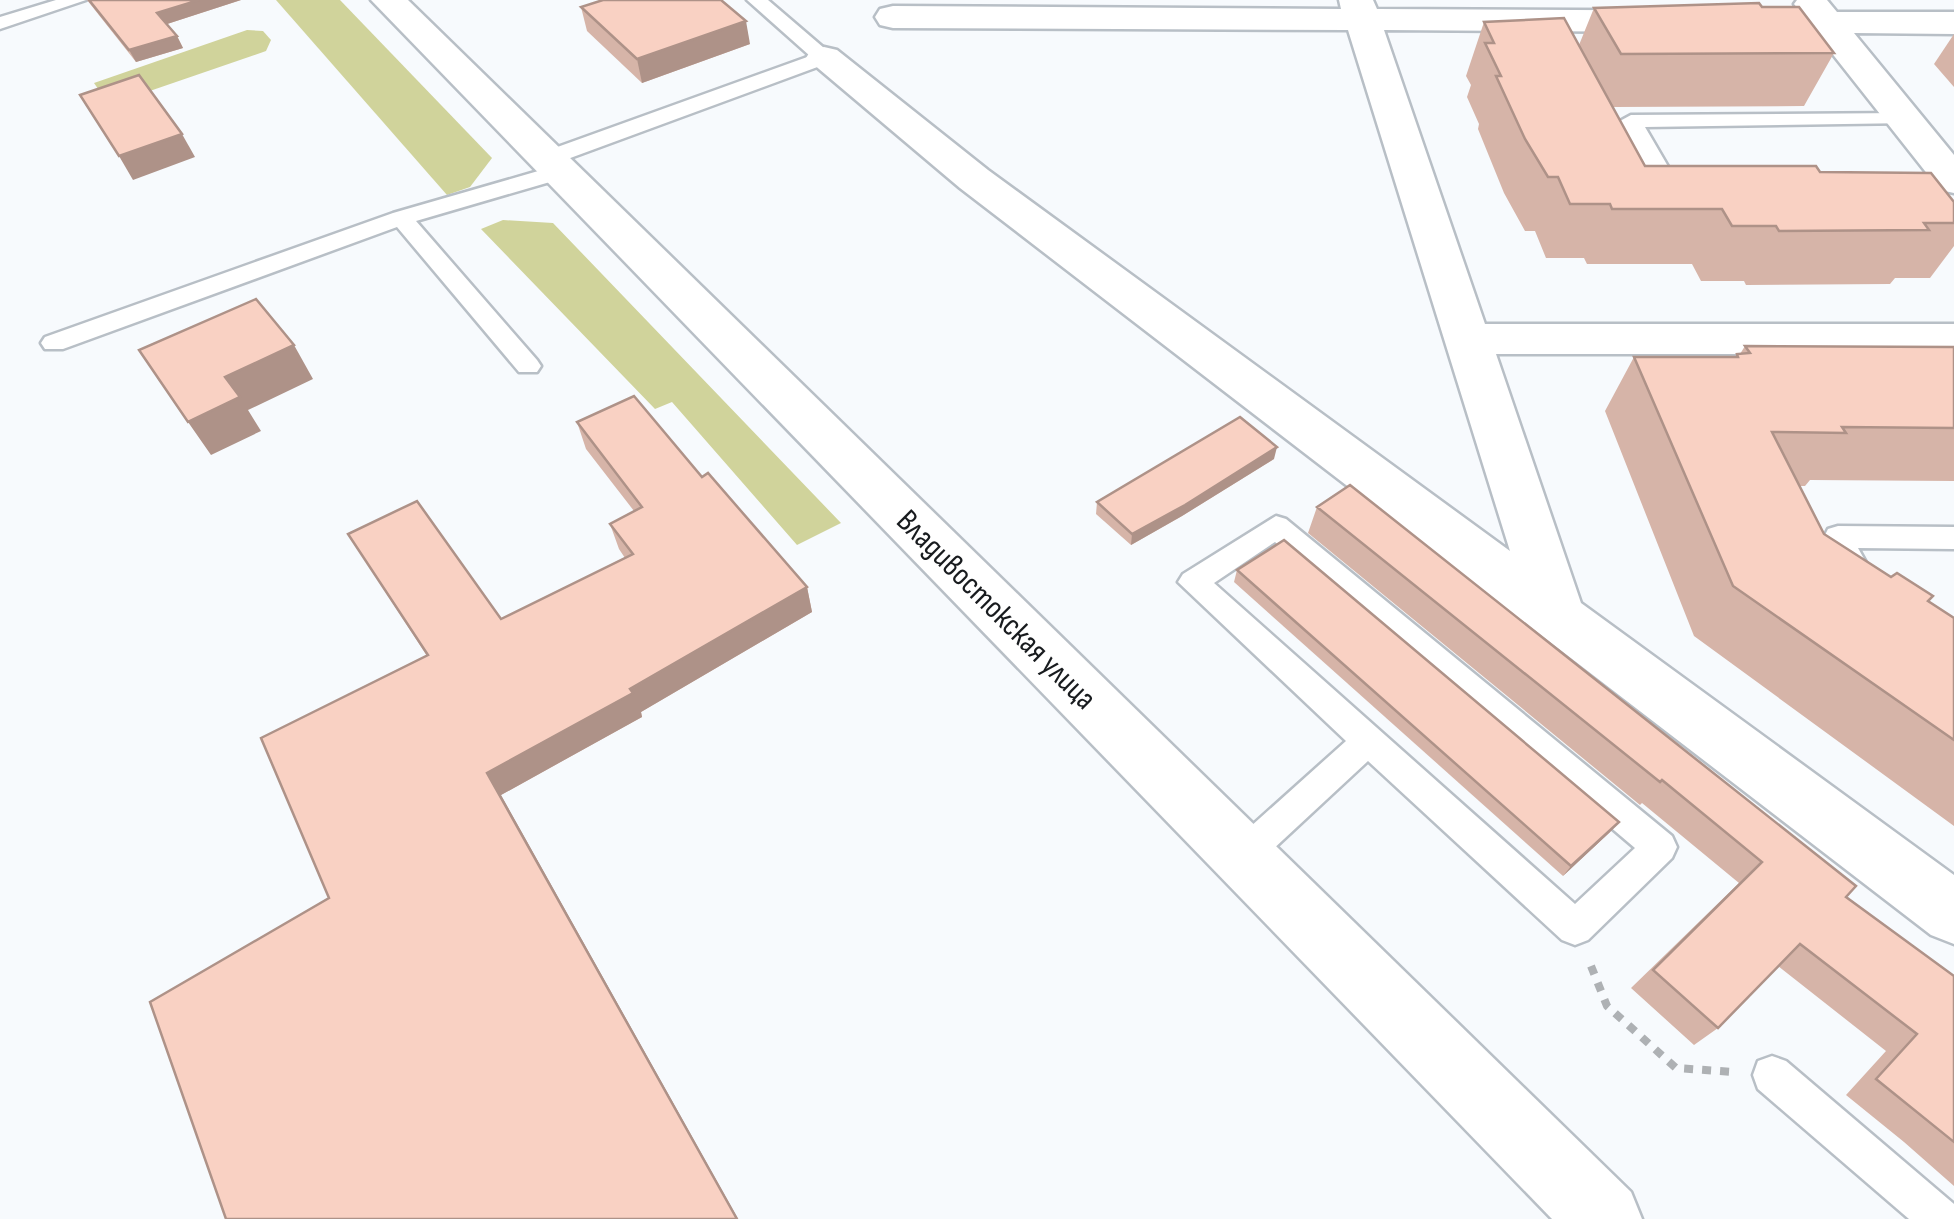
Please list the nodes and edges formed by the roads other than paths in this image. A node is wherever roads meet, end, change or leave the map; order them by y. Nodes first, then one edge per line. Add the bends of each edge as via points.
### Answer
1 (76, 0) edge
2 (388, 0) edge
3 (757, 0) edge
4 (1360, 10) edge
5 (1818, 11) edge
6 (1954, 23) edge
7 (0, 24) edge
8 (868, 33) edge
9 (1904, 119) junction
10 (552, 166) junction
11 (1948, 188) edge
12 (1710, 194) edge
13 (401, 218) junction
14 (1468, 339) junction
15 (1954, 339) edge
16 (54, 343) dead end
17 (528, 366) dead end
18 (1954, 538) edge
19 (1880, 597) edge
20 (1560, 618) junction
21 (1368, 741) junction
22 (1242, 856) junction
23 (1954, 914) edge
24 (1772, 1075) road end
25 (1604, 1219) edge
26 (1940, 1219) edge

1 - 7 lane
2 - 10 street, Владивостокская улица
3 - 8 lane
4 - 5 street
4 - 8 street
4 - 14 street
5 - 6 street
5 - 9 street
8 - 10 lane
8 - 20 street via 974,179
9 - 11 street
9 - 12 lane via 1632,121 1673,194
10 - 13 lane
10 - 22 street, Владивостокская улица
13 - 16 lane
13 - 17 lane
14 - 15 street
14 - 20 street
18 - 19 lane via 1838,537 1865,587
20 - 23 street
21 - 21 lane via 1193,582 1276,527 1660,847 1575,928
21 - 22 lane
22 - 25 street, Владивостокская улица
24 - 26 lane

